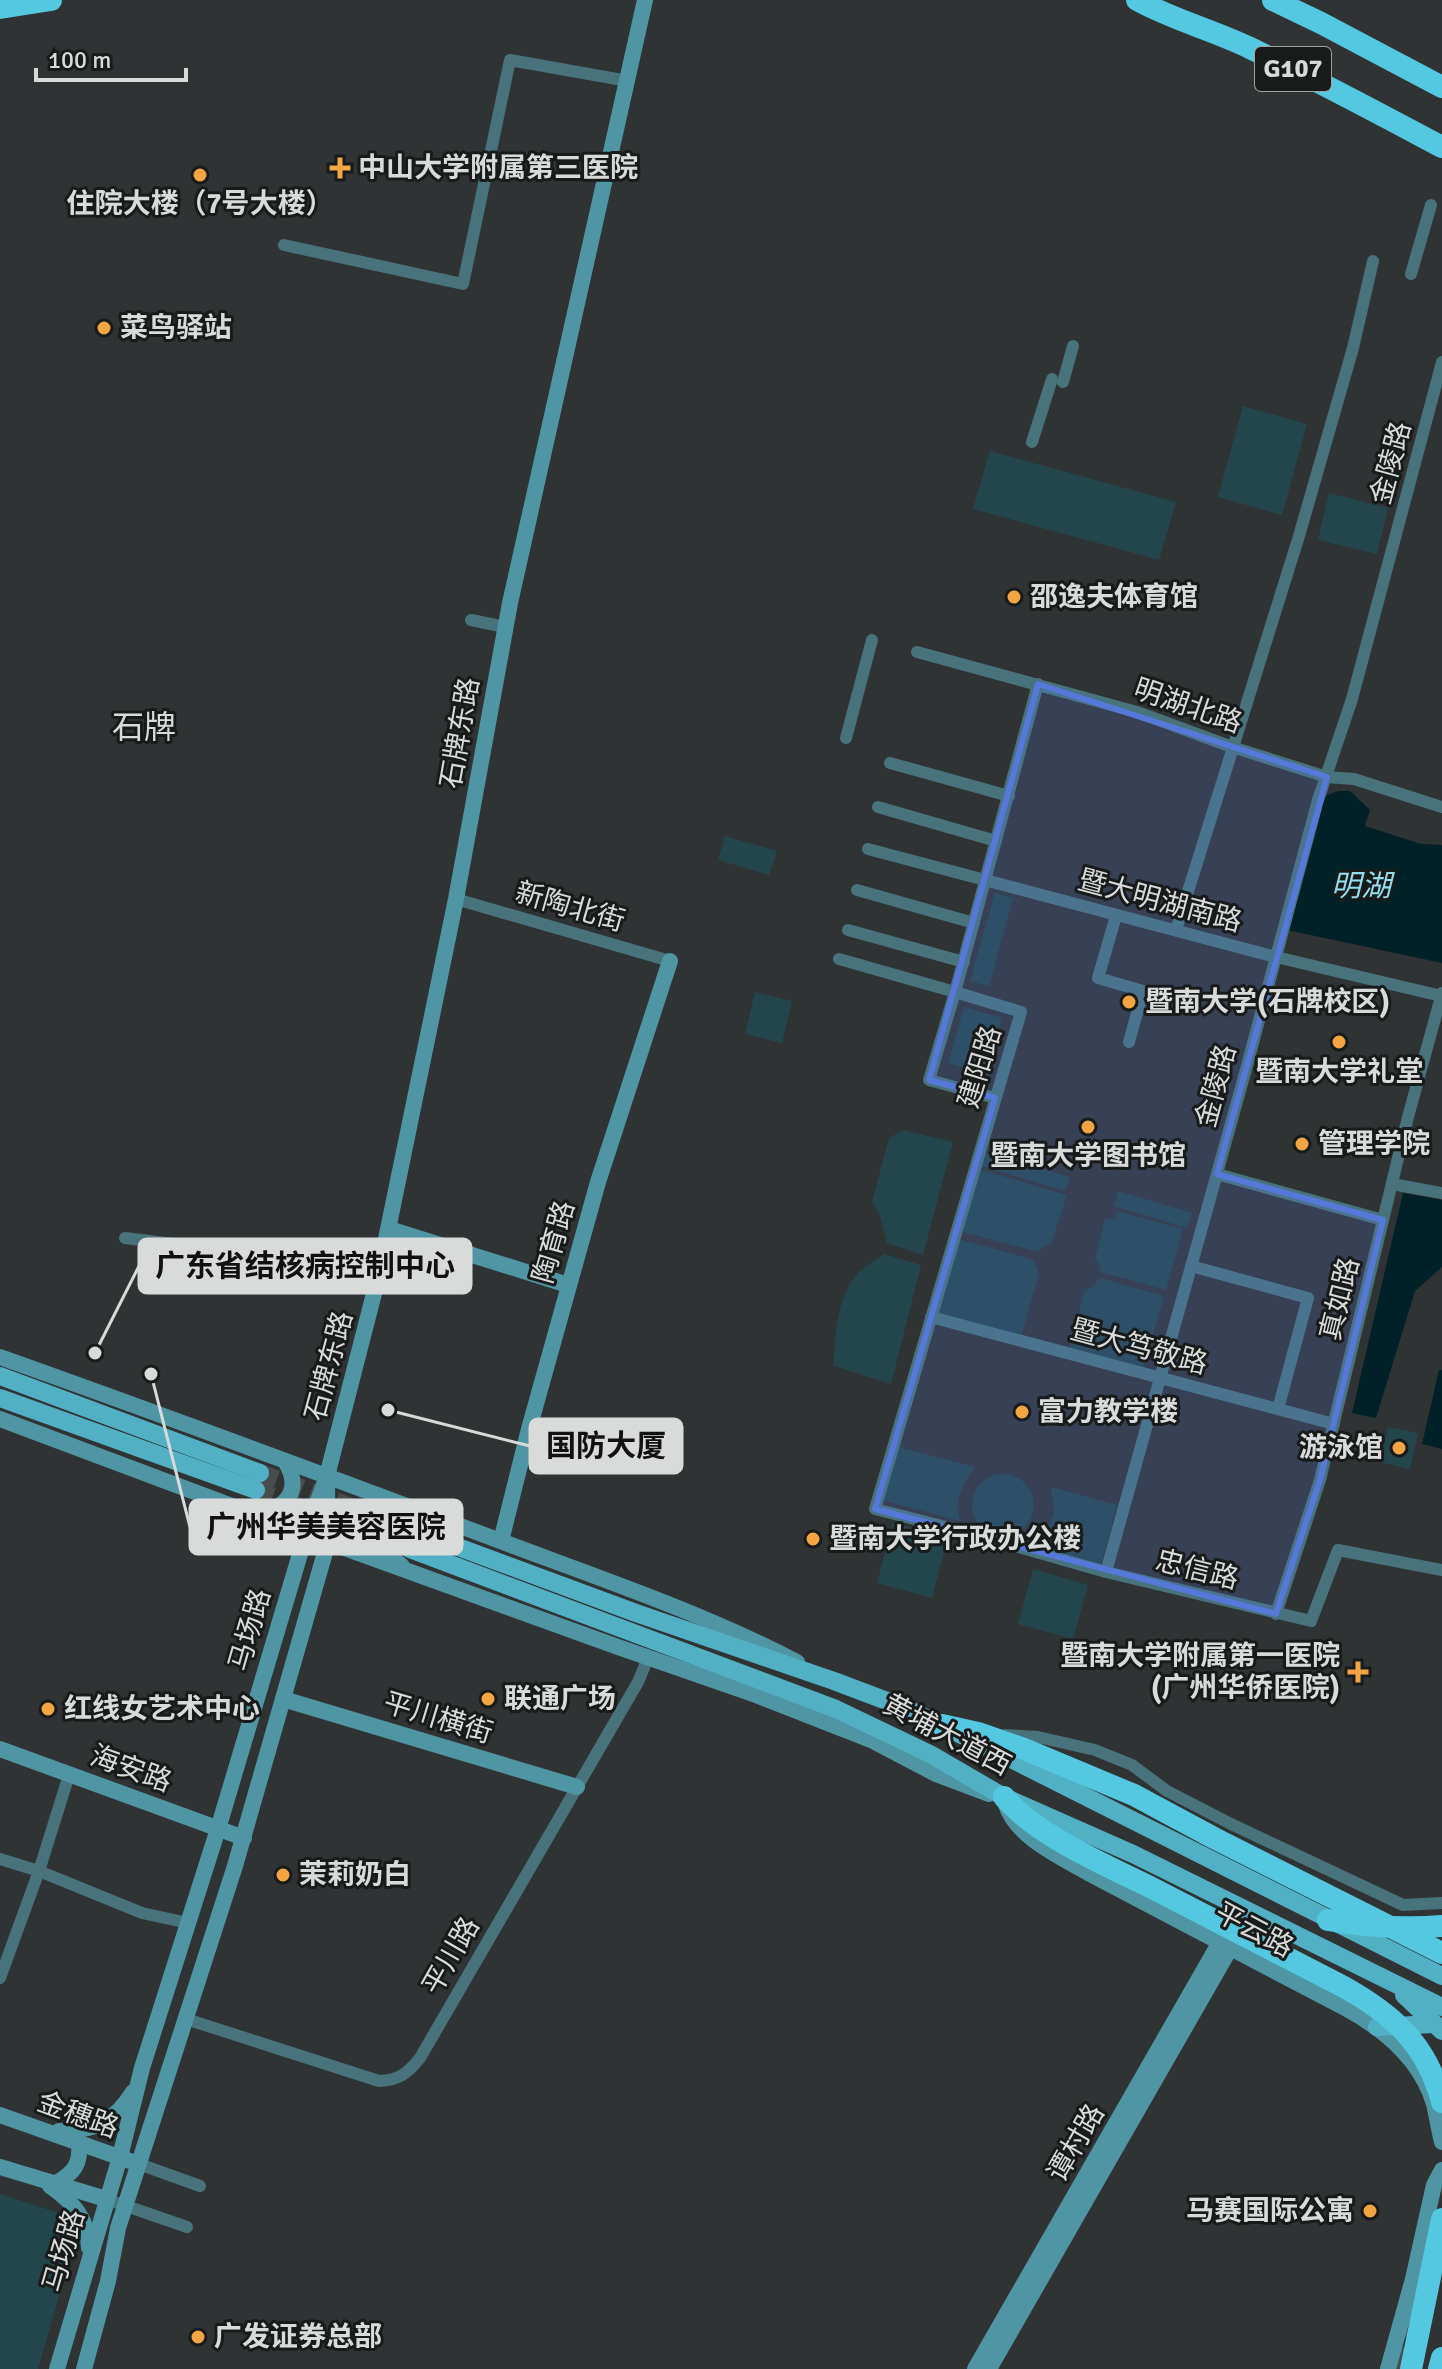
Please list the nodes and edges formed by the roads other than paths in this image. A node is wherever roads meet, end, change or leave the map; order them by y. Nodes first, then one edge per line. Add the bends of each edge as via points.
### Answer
1 (51, 0) edge
2 (645, 0) edge
3 (1273, 0) edge
4 (1136, 1) edge
5 (0, 8) edge
6 (628, 81) junction
7 (1442, 87) edge
8 (1442, 147) edge
9 (1431, 205) dead end
10 (284, 245) dead end
11 (1373, 261) dead end
12 (1411, 274) dead end
13 (1073, 346) dead end
14 (1442, 362) edge
15 (1032, 442) dead end
16 (471, 620) dead end
17 (505, 627) junction
18 (872, 640) dead end
19 (917, 652) dead end
20 (1038, 684) junction
21 (846, 738) dead end
22 (1232, 747) junction
23 (890, 763) dead end
24 (1327, 777) junction
25 (1009, 796) junction
26 (878, 807) dead end
27 (1442, 807) edge
28 (996, 841) junction
29 (868, 849) dead end
30 (985, 879) junction
31 (857, 890) dead end
32 (456, 899) junction
33 (1116, 916) junction
34 (974, 923) junction
35 (848, 930) dead end
36 (1176, 930) junction
37 (1276, 957) junction
38 (839, 959) dead end
39 (670, 961) joint
40 (964, 962) junction
41 (955, 992) junction
42 (1441, 995) edge
43 (1129, 1042) dead end
44 (995, 1098) junction
45 (1217, 1174) junction
46 (1392, 1184) junction
47 (1442, 1193) edge
48 (1383, 1220) junction
49 (389, 1229) junction
50 (125, 1238) dead end
51 (1191, 1266) junction
52 (378, 1278) junction
53 (568, 1285) junction
54 (931, 1317) junction
55 (0, 1357) edge
56 (0, 1376) edge
57 (1160, 1377) junction
58 (0, 1398) edge
59 (1278, 1409) junction
60 (1, 1421) edge
61 (1334, 1424) junction
62 (285, 1461) junction
63 (327, 1476) junction
64 (423, 1512) junction
65 (260, 1516) junction
66 (415, 1531) tunnel mouth
67 (306, 1534) junction
68 (501, 1541) junction
69 (328, 1542) junction
70 (410, 1549) tunnel mouth
71 (407, 1570) junction
72 (1442, 1570) edge
73 (1106, 1572) junction
74 (1276, 1614) junction
75 (648, 1658) junction
76 (834, 1681) junction
77 (283, 1699) junction
78 (942, 1725) junction
79 (978, 1733) junction
80 (0, 1749) edge
81 (1110, 1756) junction
82 (69, 1775) junction
83 (1096, 1778) junction
84 (577, 1787) junction
85 (1004, 1797) junction
86 (218, 1829) junction
87 (244, 1838) junction
88 (0, 1859) edge
89 (206, 1867) junction
90 (39, 1871) junction
91 (232, 1876) junction
92 (1442, 1903) edge
93 (1328, 1920) junction
94 (188, 1923) junction
95 (1442, 1926) edge
96 (1233, 1942) junction
97 (1442, 1950) edge
98 (1442, 1976) edge
99 (0, 1978) edge
100 (186, 2019) junction
101 (1439, 2021) edge
102 (1377, 2027) junction
103 (1413, 2040) junction
104 (1442, 2049) edge
105 (139, 2081) junction
106 (134, 2102) junction
107 (1442, 2102) edge
108 (157, 2109) junction
109 (0, 2115) edge
110 (44, 2130) junction
111 (1442, 2142) edge
112 (79, 2143) junction
113 (120, 2157) junction
114 (139, 2164) junction
115 (0, 2167) edge
116 (36, 2176) junction
117 (1439, 2179) edge
118 (56, 2183) junction
119 (200, 2186) dead end
120 (106, 2199) junction
121 (125, 2206) junction
122 (1442, 2219) edge
123 (187, 2227) dead end
124 (113, 2252) junction
125 (90, 2253) junction
126 (1442, 2358) edge
127 (57, 2369) edge
128 (84, 2369) edge
129 (975, 2369) edge
130 (989, 2369) edge
131 (1388, 2369) edge
132 (1411, 2369) edge
133 (1439, 2369) edge

1 - 5 highway
2 - 6 main road, 石牌东路
3 - 7 highway, G107
4 - 8 highway, G107 via 1268,56
6 - 10 street via 510,60 463,284
6 - 17 main road, 石牌东路
9 - 12 street
11 - 22 street via 1303,522
13 - 15 street
14 - 24 street, 金陵路
16 - 17 street
17 - 32 main road, 石牌东路
18 - 21 street
19 - 20 street, 明湖北路
20 - 22 street, 明湖北路
20 - 25 street, 建阳路
22 - 24 street, 明湖北路
22 - 36 street
23 - 25 street
24 - 27 street, 明湖北路 via 1354,779
24 - 37 street, 金陵路
25 - 28 street, 建阳路
26 - 28 street
28 - 30 street, 建阳路
29 - 30 street, 暨大明湖南路
30 - 33 street, 暨大明湖南路
30 - 34 street, 建阳路
31 - 34 street
32 - 39 street, 新陶北街
32 - 49 main road, 石牌东路
33 - 36 street, 暨大明湖南路
33 - 43 street via 1098,978 1143,991
34 - 40 street, 建阳路
35 - 40 street
36 - 37 street, 暨大明湖南路
37 - 42 street, 暨大明湖南路
37 - 45 street, 金陵路
38 - 41 street
39 - 53 main road, 陶育路
40 - 41 street, 建阳路
41 - 44 street, 建阳路 via 1021,1012
41 - 44 street via 929,1080
42 - 46 street, 真如路
44 - 54 street, 建阳路
45 - 48 street
45 - 51 street, 金陵路
46 - 47 street
46 - 48 street, 真如路
48 - 61 street, 真如路
49 - 52 main road, 石牌东路
49 - 53 main road
50 - 52 street via 271,1256
51 - 57 street, 金陵路
51 - 59 street via 1308,1298
52 - 63 main road, 石牌东路
53 - 68 main road, 陶育路
54 - 57 street, 暨大笃敬路
54 - 73 street, 建阳路 via 875,1509
55 - 62 main road
56 - 58 main road via 258,1482
57 - 59 street, 暨大笃敬路
57 - 73 street, 金陵路
59 - 61 street, 暨大笃敬路
60 - 65 main road
61 - 74 street, 真如路
62 - 63 main road
62 - 65 main road via 293,1479 289,1497
63 - 64 main road
63 - 67 main road, 马场路
63 - 69 main road, 马场路
64 - 68 main road
64 - 71 main road via 397,1514 384,1529 385,1548
65 - 67 main road
66 - 76 main road, 黄埔大道西
67 - 69 main road
67 - 86 main road, 马场路
68 - 76 main road via 744,1634
69 - 71 main road
69 - 77 main road, 马场路
70 - 85 main road, 黄埔大道西 via 836,1709
71 - 75 main road
72 - 74 street, 忠信路 via 1338,1550 1311,1621
73 - 74 street, 忠信路
75 - 84 street, 平川路
75 - 85 main road via 813,1717 961,1784
76 - 78 main road, 黄埔大道西
77 - 84 main road, 平川横街
77 - 87 main road, 马场路
78 - 79 highway
78 - 93 main road, 黄埔大道西
79 - 81 street via 1038,1737
79 - 83 highway
80 - 82 main road, 海安路
81 - 83 street via 1096,1759
81 - 92 street via 1196,1806 1403,1905
82 - 86 main road, 海安路
82 - 90 street
83 - 97 highway
84 - 100 street, 平川路 via 420,2058 396,2080 379,2081
85 - 96 highway via 1064,1842
85 - 101 main road, 黄埔大道西 via 1133,1854 1391,1982
86 - 87 main road, 海安路
86 - 89 main road, 马场路
87 - 91 main road, 马场路
88 - 90 street
89 - 91 main road
89 - 94 main road, 马场路
90 - 94 street via 142,1913
90 - 99 street
91 - 100 main road, 马场路
93 - 95 highway via 1408,1929
93 - 98 main road, 黄埔大道西
94 - 105 main road, 马场路
96 - 102 main road, 平云路
96 - 103 highway via 1362,1998
96 - 129 main road, 谭村路
96 - 130 main road, 谭村路
100 - 108 main road, 马场路
101 - 102 main road
102 - 111 main road, 平云路 via 1422,2077
103 - 104 highway
103 - 107 highway
105 - 106 main road, 马场路
105 - 110 main road via 125,2105 102,2124 85,2130
106 - 108 main road
106 - 113 main road, 马场路
108 - 114 main road, 马场路
109 - 110 main road, 金穗路
110 - 112 main road, 金穗路
112 - 113 main road, 金穗路
112 - 118 main road via 76,2169
113 - 114 main road, 金穗路
113 - 120 main road, 马场路
114 - 119 street
114 - 121 main road, 马场路
115 - 116 main road
116 - 118 main road
116 - 125 main road via 79,2211
117 - 131 main road
118 - 120 main road
120 - 121 street
120 - 125 main road, 马场路
121 - 123 street
121 - 124 main road, 马场路
122 - 132 highway
124 - 125 main road
124 - 128 main road, 马场路
125 - 127 main road, 马场路
126 - 133 highway

